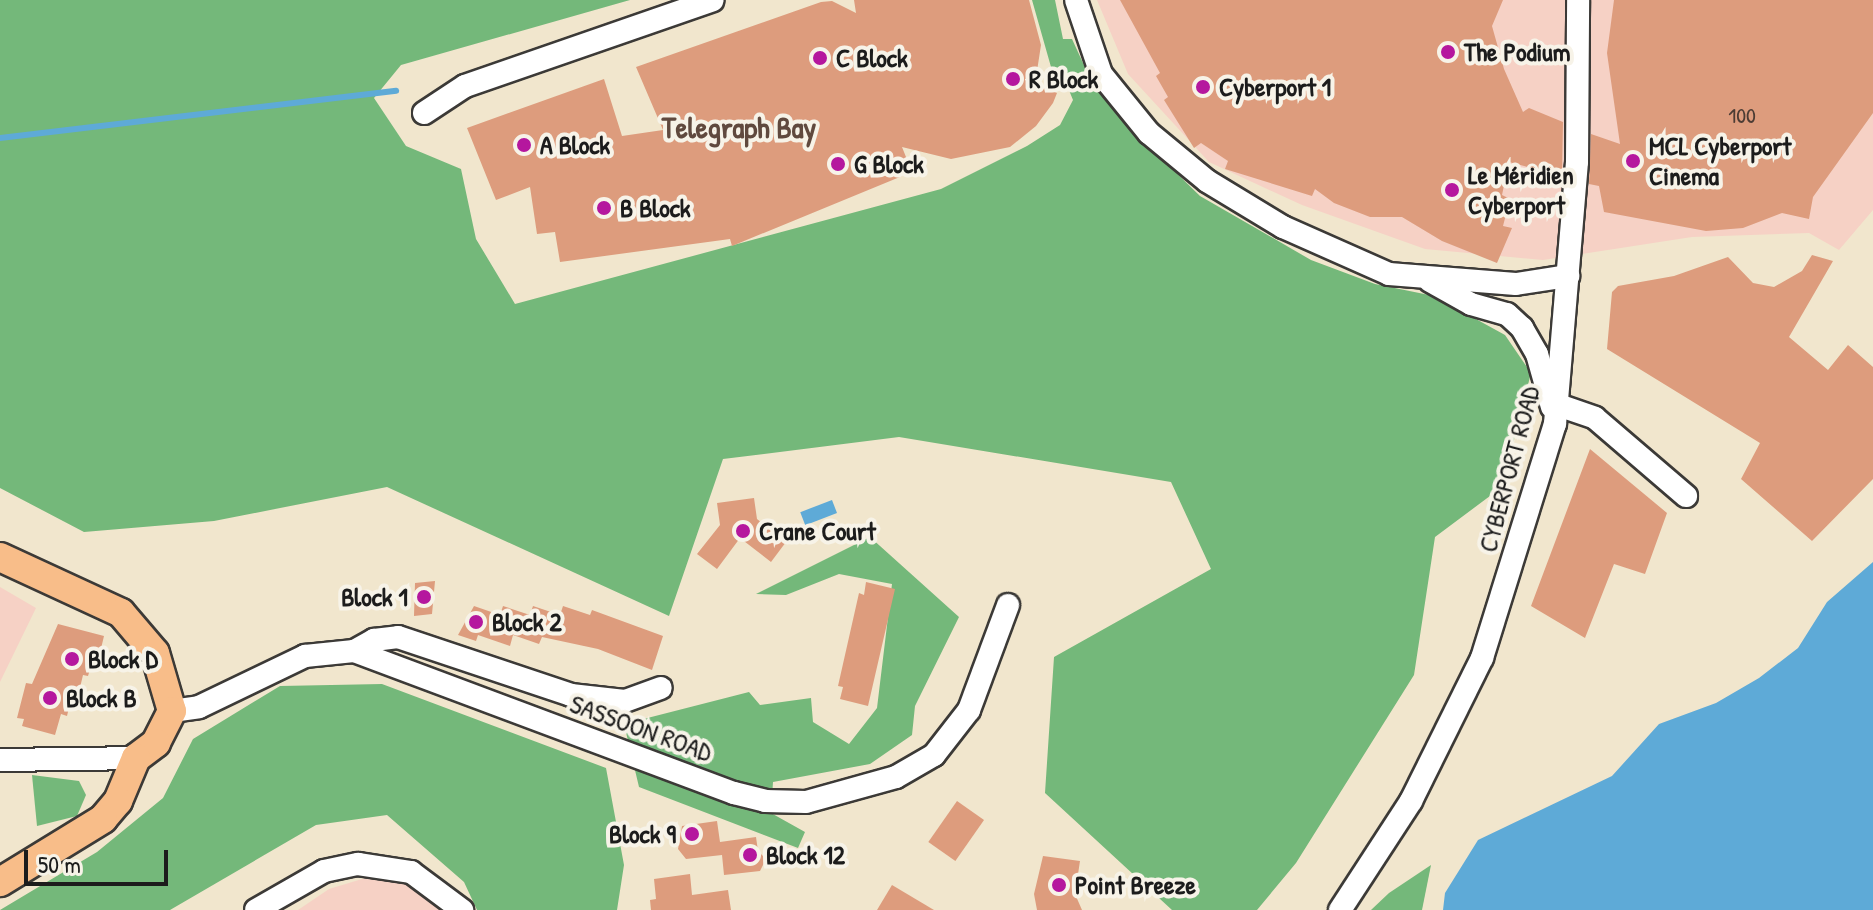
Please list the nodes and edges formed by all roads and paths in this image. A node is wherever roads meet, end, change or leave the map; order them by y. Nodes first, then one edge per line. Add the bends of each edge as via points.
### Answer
1 (713, 0) edge
2 (1076, 0) edge
3 (1578, 0) edge
4 (424, 113) dead end
5 (1568, 276) junction
6 (1424, 278) junction
7 (1556, 414) junction
8 (1686, 496) dead end
9 (0, 557) edge
10 (1008, 605) dead end
11 (354, 651) junction
12 (661, 688) dead end
13 (172, 711) junction
14 (136, 758) junction
15 (0, 760) edge
16 (0, 882) edge
17 (256, 910) edge
18 (462, 910) edge
19 (1340, 910) edge

1 - 4 street via 465,86
2 - 6 street via 1101,74 1149,133 1184,163 1272,220 1352,262
3 - 5 street, CYBERPORT ROAD via 1577,162
5 - 6 street via 1516,284
5 - 7 street, CYBERPORT ROAD
6 - 7 street via 1471,304 1507,314 1522,328 1537,354
7 - 8 street via 1595,418
7 - 19 street, CYBERPORT ROAD via 1482,658 1411,801
9 - 13 main road via 121,613 155,653
10 - 11 street, SASSOON ROAD via 969,710 934,755 896,777 806,802 765,801 734,793
11 - 12 street via 374,640 398,637 571,695 625,701
11 - 13 street, SASSOON ROAD via 305,656 199,707
13 - 14 main road via 156,743
14 - 15 street
14 - 16 main road via 118,801 103,819
17 - 18 street via 324,871 358,864 411,872

